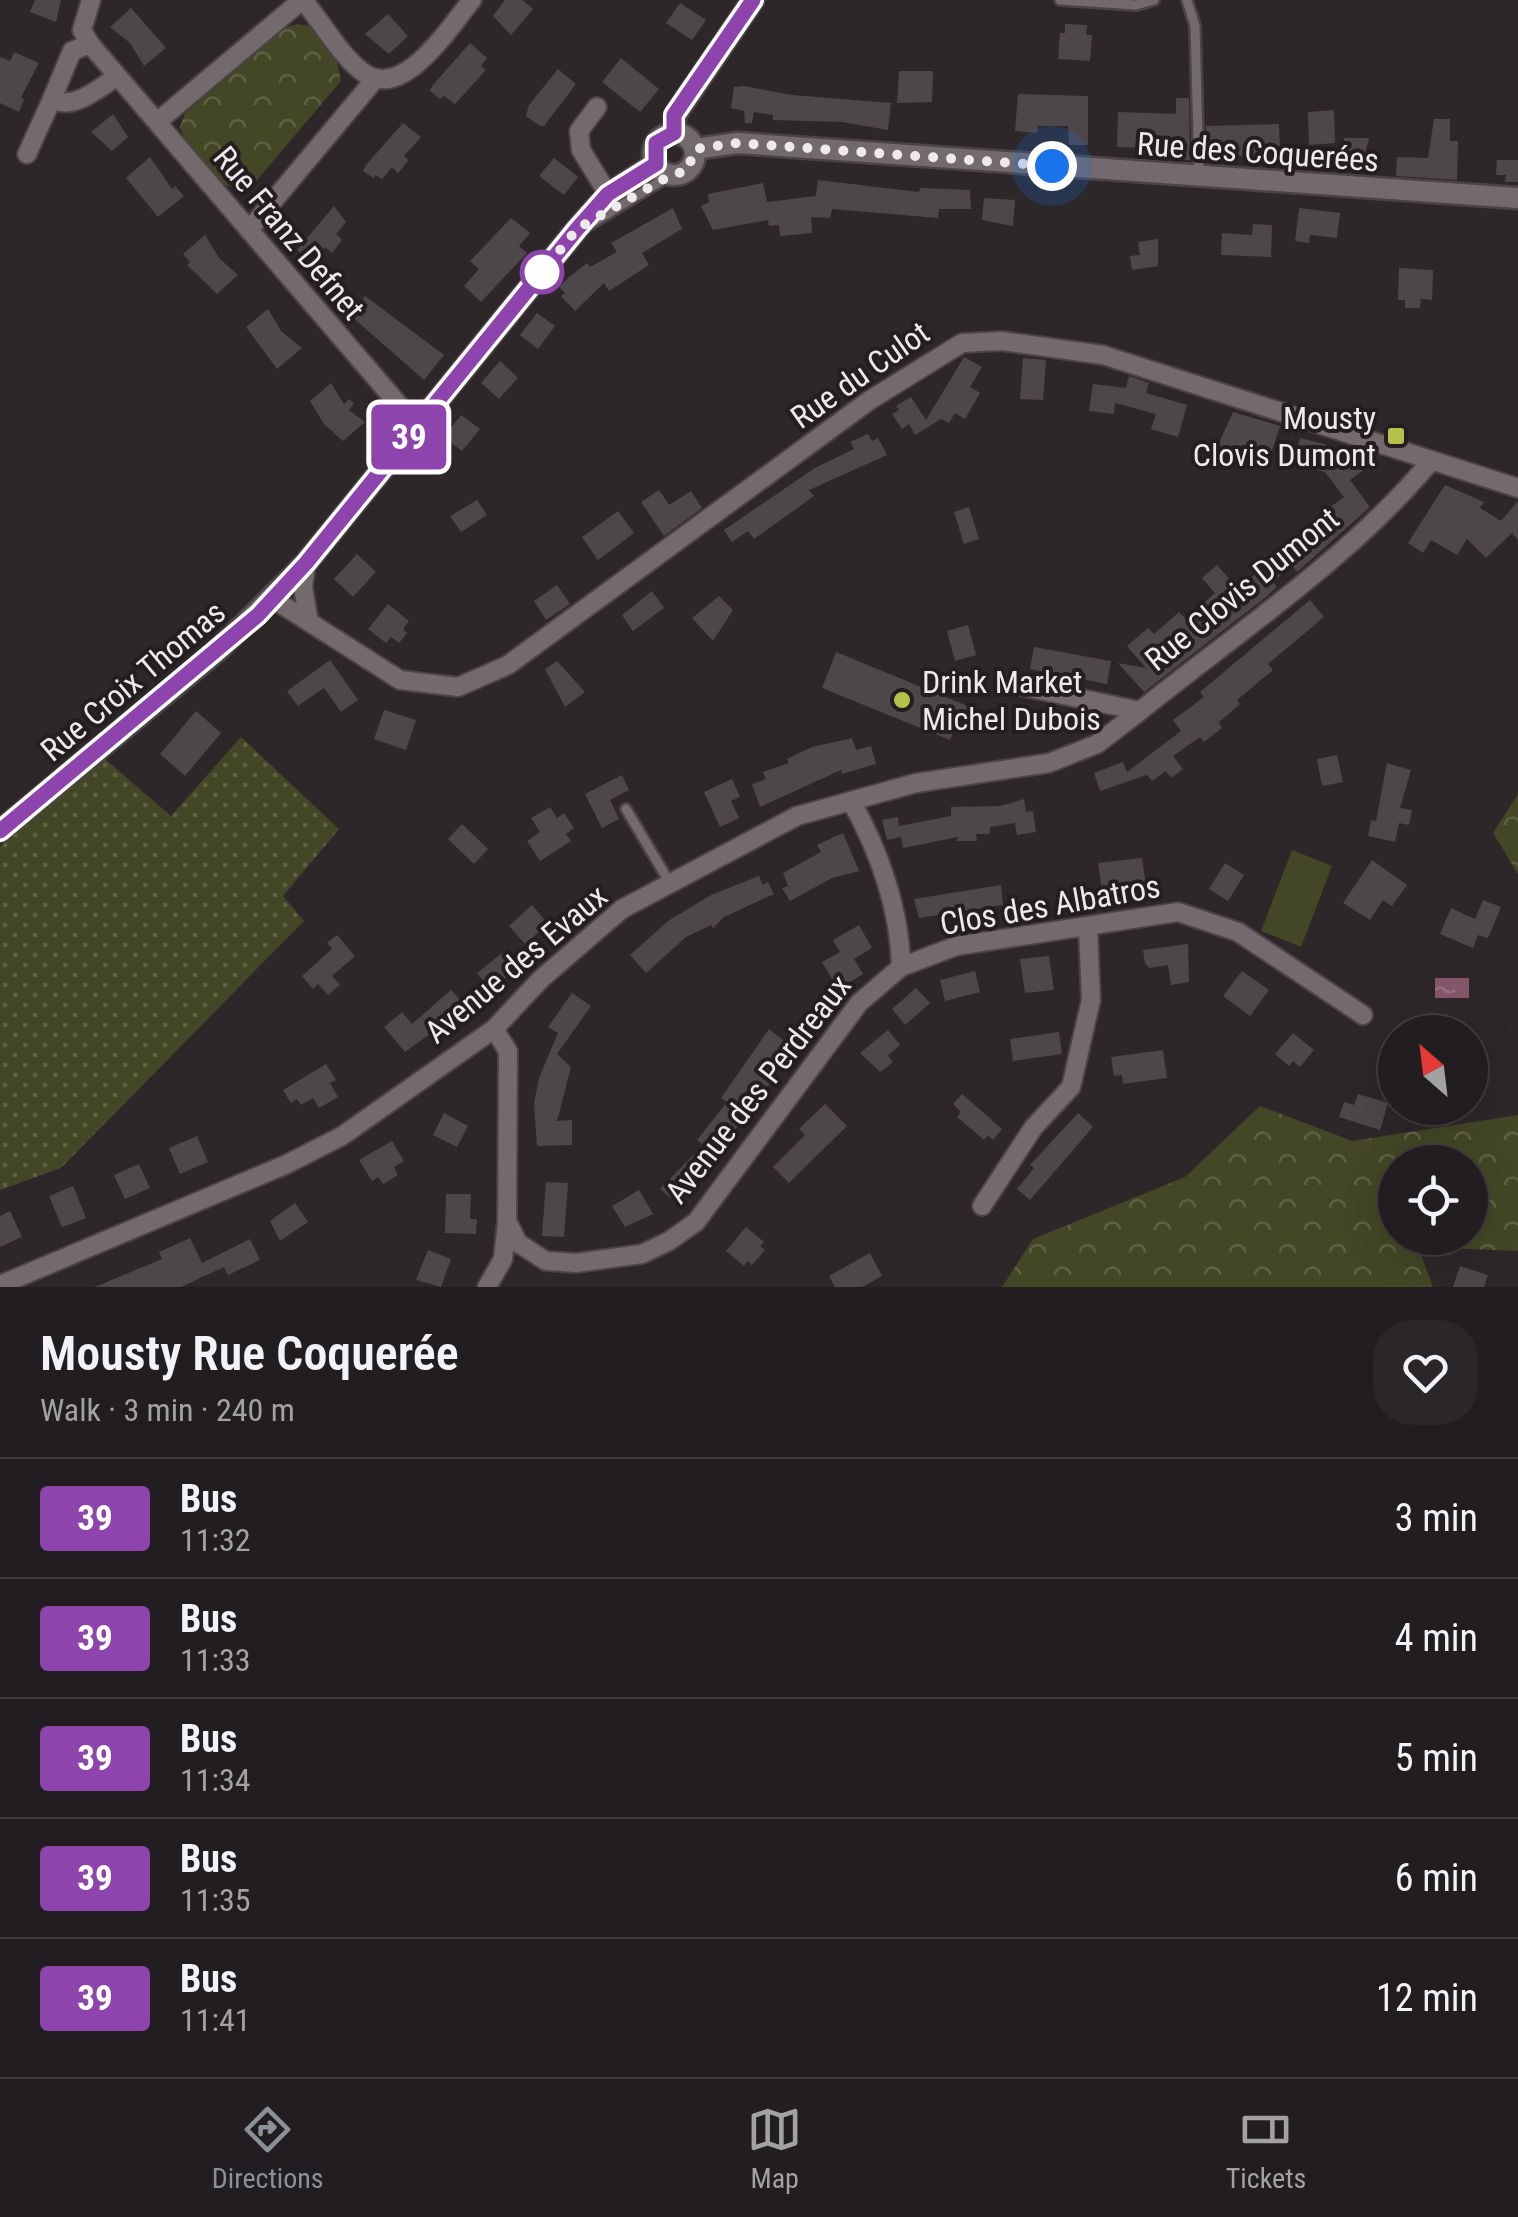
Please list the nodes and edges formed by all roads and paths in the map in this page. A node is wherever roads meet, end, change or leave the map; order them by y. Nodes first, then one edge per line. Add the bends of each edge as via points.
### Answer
1 (91, 0) edge
2 (303, 0) edge
3 (472, 0) edge
4 (752, 0) edge
5 (1060, 0) edge
6 (1154, 0) edge
7 (1188, 0) edge
8 (90, 44) junction
9 (116, 76) junction
10 (376, 78) junction
11 (52, 99) junction
12 (597, 108) dead end
13 (157, 122) junction
14 (674, 133) junction
15 (695, 149) junction
16 (26, 154) dead end
17 (663, 170) junction
18 (1199, 177) junction
19 (608, 194) junction
20 (1518, 198) edge
21 (577, 229) junction
22 (249, 230) junction
23 (418, 426) junction
24 (1431, 461) junction
25 (1518, 488) edge
26 (306, 563) junction
27 (272, 600) junction
28 (308, 617) junction
29 (1011, 684) dead end
30 (1140, 711) junction
31 (851, 801) junction
32 (626, 809) dead end
33 (0, 831) edge
34 (670, 883) junction
35 (1088, 928) junction
36 (901, 967) junction
37 (1363, 1015) dead end
38 (494, 1029) junction
39 (982, 1206) dead end
40 (507, 1221) junction
41 (0, 1285) edge
42 (487, 1287) edge

1 - 8 street via 82,30
2 - 10 street via 354,63
2 - 13 street
3 - 10 street via 412,70 398,79
4 - 14 street via 674,115
5 - 6 lane
7 - 18 lane via 1196,26
8 - 9 street, Rue Franz Defnet
8 - 11 street via 72,51
9 - 11 street via 74,102
9 - 13 street, Rue Franz Defnet
10 - 22 street
11 - 16 street
12 - 19 street via 579,130 582,150
13 - 22 street, Rue Franz Defnet
14 - 15 street
14 - 17 street via 656,143
15 - 17 street via 692,165
15 - 18 street, Rue des Coquerées via 738,143
17 - 19 street
17 - 21 lane
18 - 20 street, Rue des Coquerées
19 - 21 street
21 - 23 street
22 - 23 street, Rue Franz Defnet
23 - 26 street
24 - 25 street, Rue du Culot
24 - 28 street, Rue du Culot via 1104,355 982,340 946,350 870,400 674,547 482,678 436,688 400,680
24 - 30 street, Rue Clovis Dumont via 1279,602
26 - 27 street
26 - 28 street
27 - 28 street
27 - 28 street
27 - 33 street, Rue Croix Thomas
29 - 30 street, Rue Clovis Dumont
30 - 31 street, Avenue des Evaux via 1097,744 1049,763 916,783
31 - 34 street, Avenue des Evaux via 797,816
31 - 36 street, Avenue des Perdreaux via 882,869
32 - 34 lane
34 - 38 street, Avenue des Evaux via 600,926
35 - 36 street, Clos des Albatros via 956,946
35 - 37 street, Clos des Albatros via 1178,912 1203,918 1238,932
35 - 39 street via 1091,1000 1071,1087 1033,1128
36 - 40 street, Avenue des Perdreaux via 859,1003 706,1209 670,1242 642,1254 546,1261 518,1243
38 - 40 street via 508,1052
38 - 41 street, Avenue des Evaux via 342,1136
40 - 42 street via 503,1259

